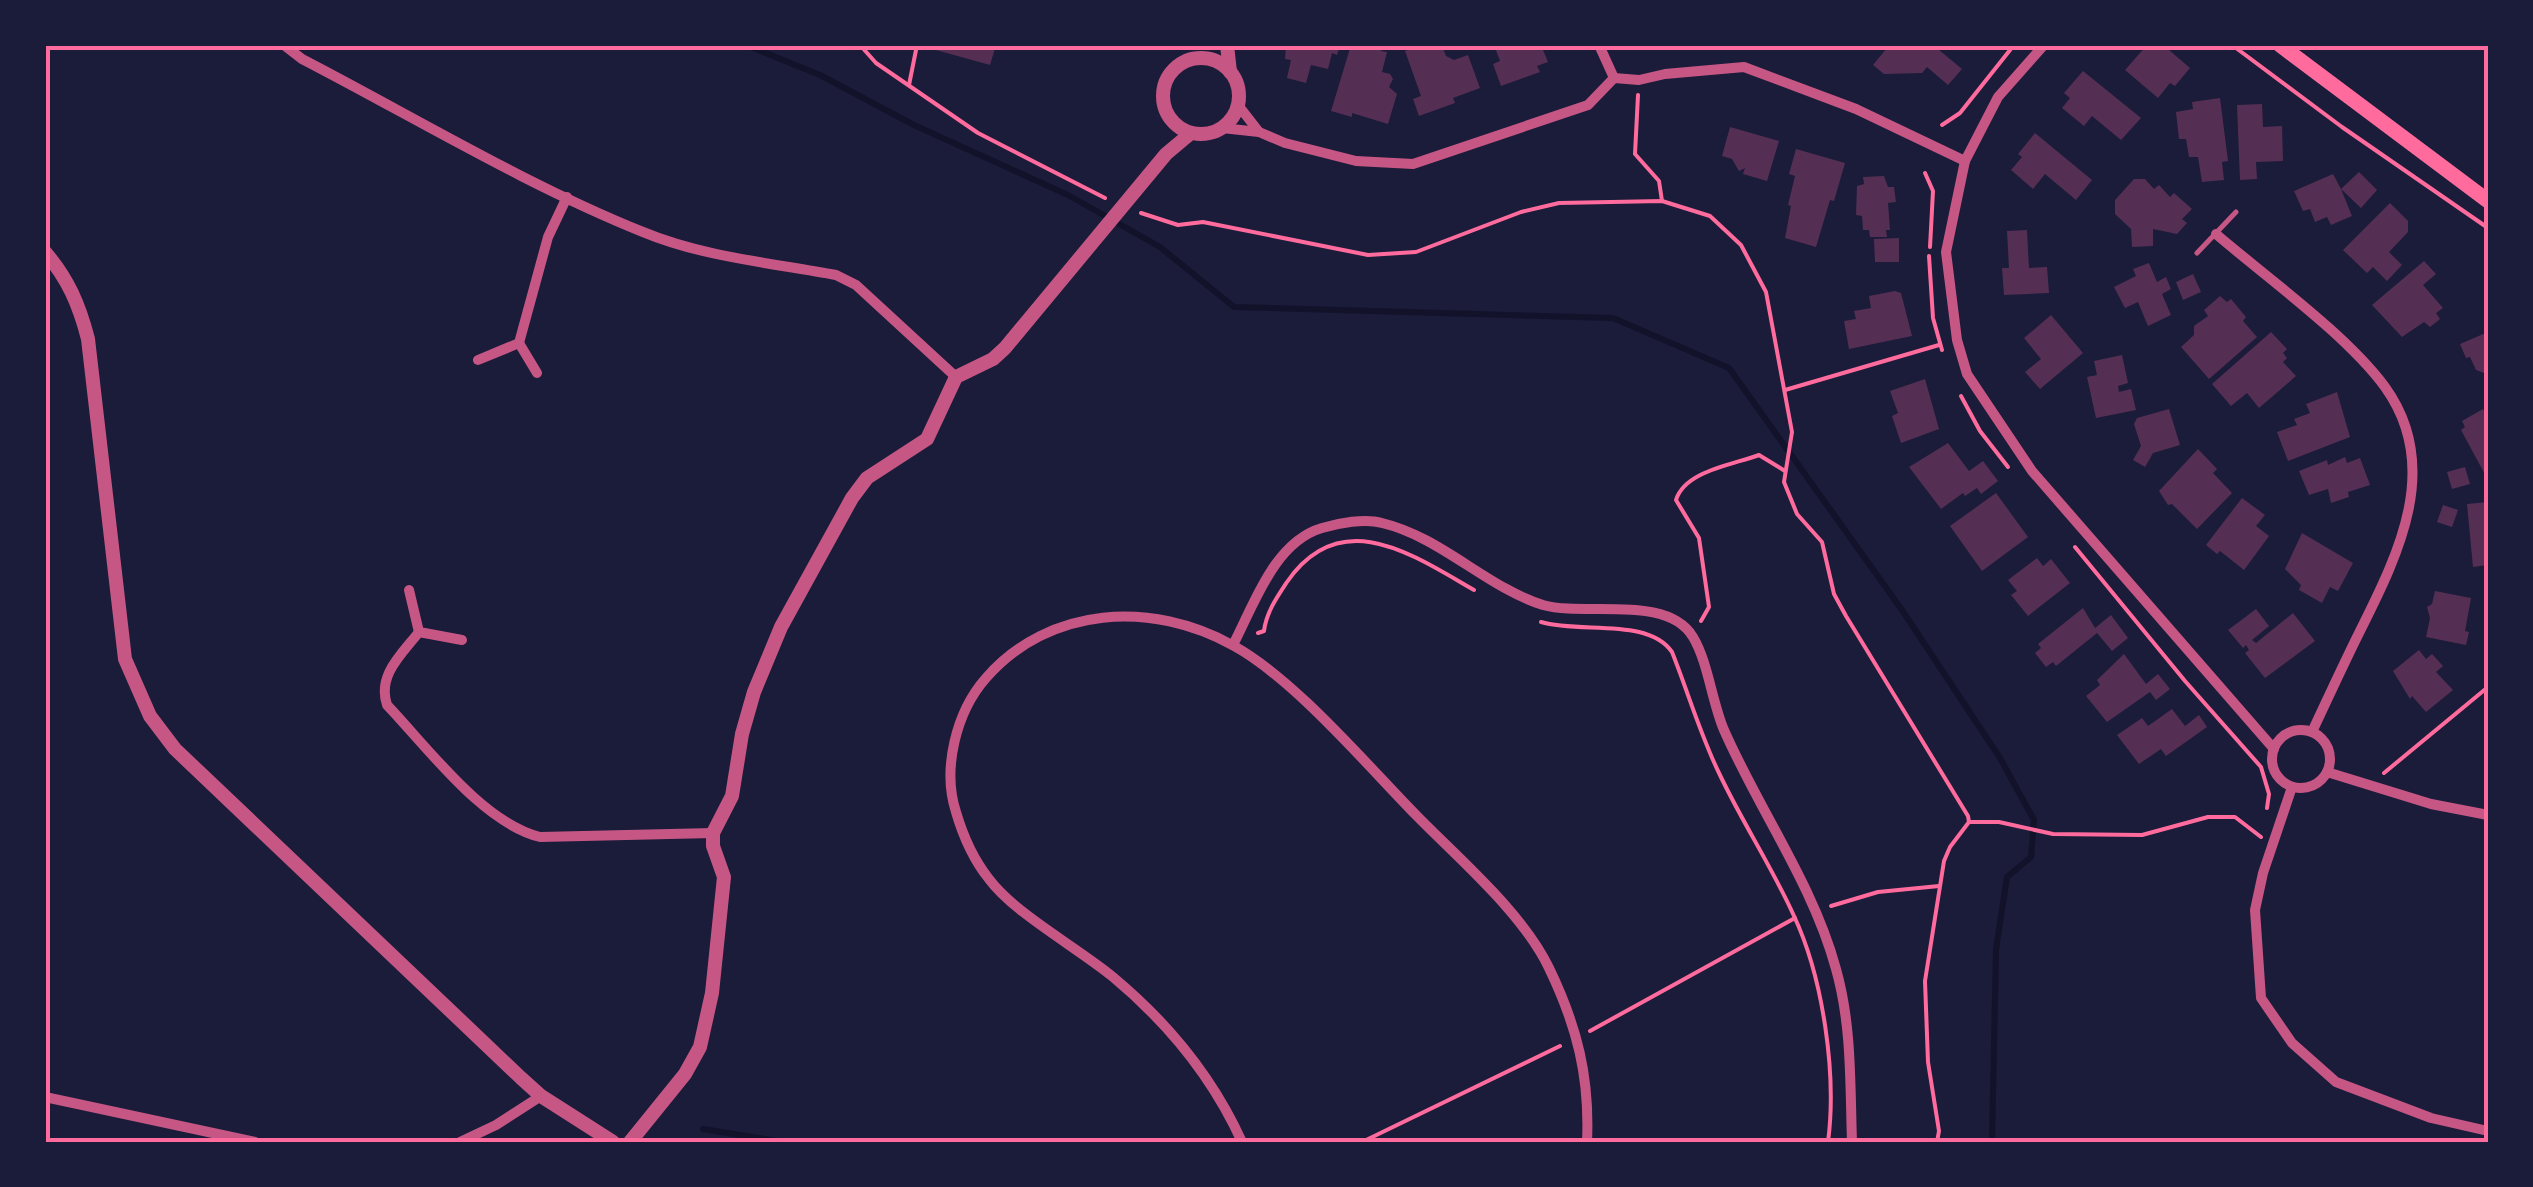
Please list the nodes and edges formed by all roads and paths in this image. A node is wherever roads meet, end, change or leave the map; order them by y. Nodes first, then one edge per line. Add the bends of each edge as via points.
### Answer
1 (284, 45) edge
2 (860, 45) edge
3 (917, 45) edge
4 (1217, 45) edge
5 (1227, 45) edge
6 (1599, 45) edge
7 (2014, 45) edge
8 (2044, 45) edge
9 (2232, 45) edge
10 (2280, 45) edge
11 (1205, 58) junction
12 (1230, 72) junction
13 (1614, 78) junction
14 (1638, 80) junction
15 (909, 85) junction
16 (1238, 105) junction
17 (1173, 122) junction
18 (1942, 126) dead end
19 (1222, 128) junction
20 (1260, 132) junction
21 (1191, 133) junction
22 (1166, 154) junction
23 (1964, 161) junction
24 (567, 197) junction
25 (1110, 200) dead end
26 (1662, 201) junction
27 (2488, 201) edge
28 (1127, 208) dead end
29 (2236, 212) dead end
30 (2488, 228) edge
31 (2216, 234) junction
32 (45, 252) edge
33 (2197, 253) dead end
34 (519, 343) junction
35 (1940, 345) dead end
36 (478, 360) dead end
37 (536, 373) dead end
38 (956, 377) junction
39 (1786, 390) junction
40 (1958, 390) dead end
41 (1785, 471) junction
42 (2018, 478) dead end
43 (2070, 541) dead end
44 (409, 590) dead end
45 (1473, 590) dead end
46 (1531, 619) dead end
47 (419, 632) junction
48 (1258, 633) dead end
49 (1692, 636) junction
50 (462, 640) dead end
51 (1233, 645) junction
52 (2488, 687) edge
53 (2312, 732) junction
54 (2274, 748) junction
55 (2327, 772) junction
56 (2370, 785) junction
57 (2292, 787) junction
58 (2266, 812) dead end
59 (2488, 814) edge
60 (1969, 822) junction
61 (2263, 824) dead end
62 (713, 833) junction
63 (2260, 836) junction
64 (2275, 842) junction
65 (1938, 886) junction
66 (1825, 907) dead end
67 (1796, 918) junction
68 (1590, 1032) dead end
69 (1566, 1044) dead end
70 (542, 1096) junction
71 (45, 1097) edge
72 (2488, 1131) edge
73 (255, 1142) edge
74 (460, 1142) edge
75 (613, 1142) edge
76 (630, 1142) edge
77 (1242, 1142) edge
78 (1362, 1142) edge
79 (1586, 1142) edge
80 (1828, 1142) edge
81 (1852, 1142) edge
82 (1937, 1142) edge

1 - 24 street
2 - 15 path
3 - 15 path
4 - 11 street
5 - 12 street
6 - 13 street
7 - 18 path via 1960,114
8 - 23 street via 1998,97
9 - 30 path
10 - 27 main road
11 - 12 street
11 - 17 street via 1178,66 1166,81 1164,103
12 - 16 street
13 - 14 street
13 - 20 street via 1588,105 1413,164 1356,161
14 - 23 street via 1744,67 1856,109
14 - 26 path via 1636,154 1659,181
15 - 25 path via 978,133
16 - 19 street
16 - 20 street
17 - 21 street
17 - 22 street
19 - 20 street
19 - 21 street
21 - 22 street
22 - 38 street via 1005,348
23 - 54 street via 1946,252 1956,340 1967,374 2032,472
24 - 34 street via 548,237
24 - 38 street via 692,248 836,275 874,300
26 - 28 path via 1559,203 1416,252 1368,255 1202,222 1160,222
26 - 39 path via 1710,216 1741,245 1766,292
29 - 31 lane
31 - 33 lane
31 - 53 street via 2384,385 2410,447 2413,491 2406,530
32 - 70 street via 79,303 88,339 125,659 150,716 175,749
34 - 36 street
34 - 37 street
35 - 39 path
38 - 62 street via 927,439 867,478 852,498 781,627 754,692 732,796
39 - 41 path via 1792,432
40 - 42 path
41 - 49 path via 1759,455 1680,487 1676,500 1699,538 1709,607
41 - 60 path via 1797,514 1822,542 1834,594
43 - 58 path via 2261,767
44 - 47 street
45 - 48 path via 1387,544 1342,543 1295,571
46 - 67 path via 1645,631 1664,641 1718,771
47 - 50 street
47 - 62 street via 386,674 387,704 490,813 540,837
49 - 51 street via 1668,615 1572,610 1522,598 1380,522 1318,529 1295,544 1276,564
49 - 81 street via 1723,728 1798,876 1836,969 1848,1036
51 - 77 street via 1151,619 1056,626 1003,658 978,687 953,751 950,780 969,849 990,882 1144,1004 1210,1084
51 - 79 street via 1316,714 1521,927 1547,964 1578,1037
52 - 56 path
53 - 54 street via 2285,734
53 - 55 street via 2330,753
54 - 57 street via 2277,776
55 - 56 street
55 - 57 street via 2317,784
56 - 59 street
57 - 64 street
60 - 63 path via 2142,834 2236,817
60 - 65 path via 1950,847
61 - 63 path
62 - 76 street via 724,877 700,1047
63 - 64 path
64 - 72 street via 2255,910 2255,945 2261,998 2292,1042 2336,1082 2431,1118
65 - 66 path via 1878,892
65 - 82 path via 1925,981
67 - 68 path
67 - 80 path via 1826,1040
69 - 78 path
70 - 74 street
70 - 75 street
71 - 73 street

